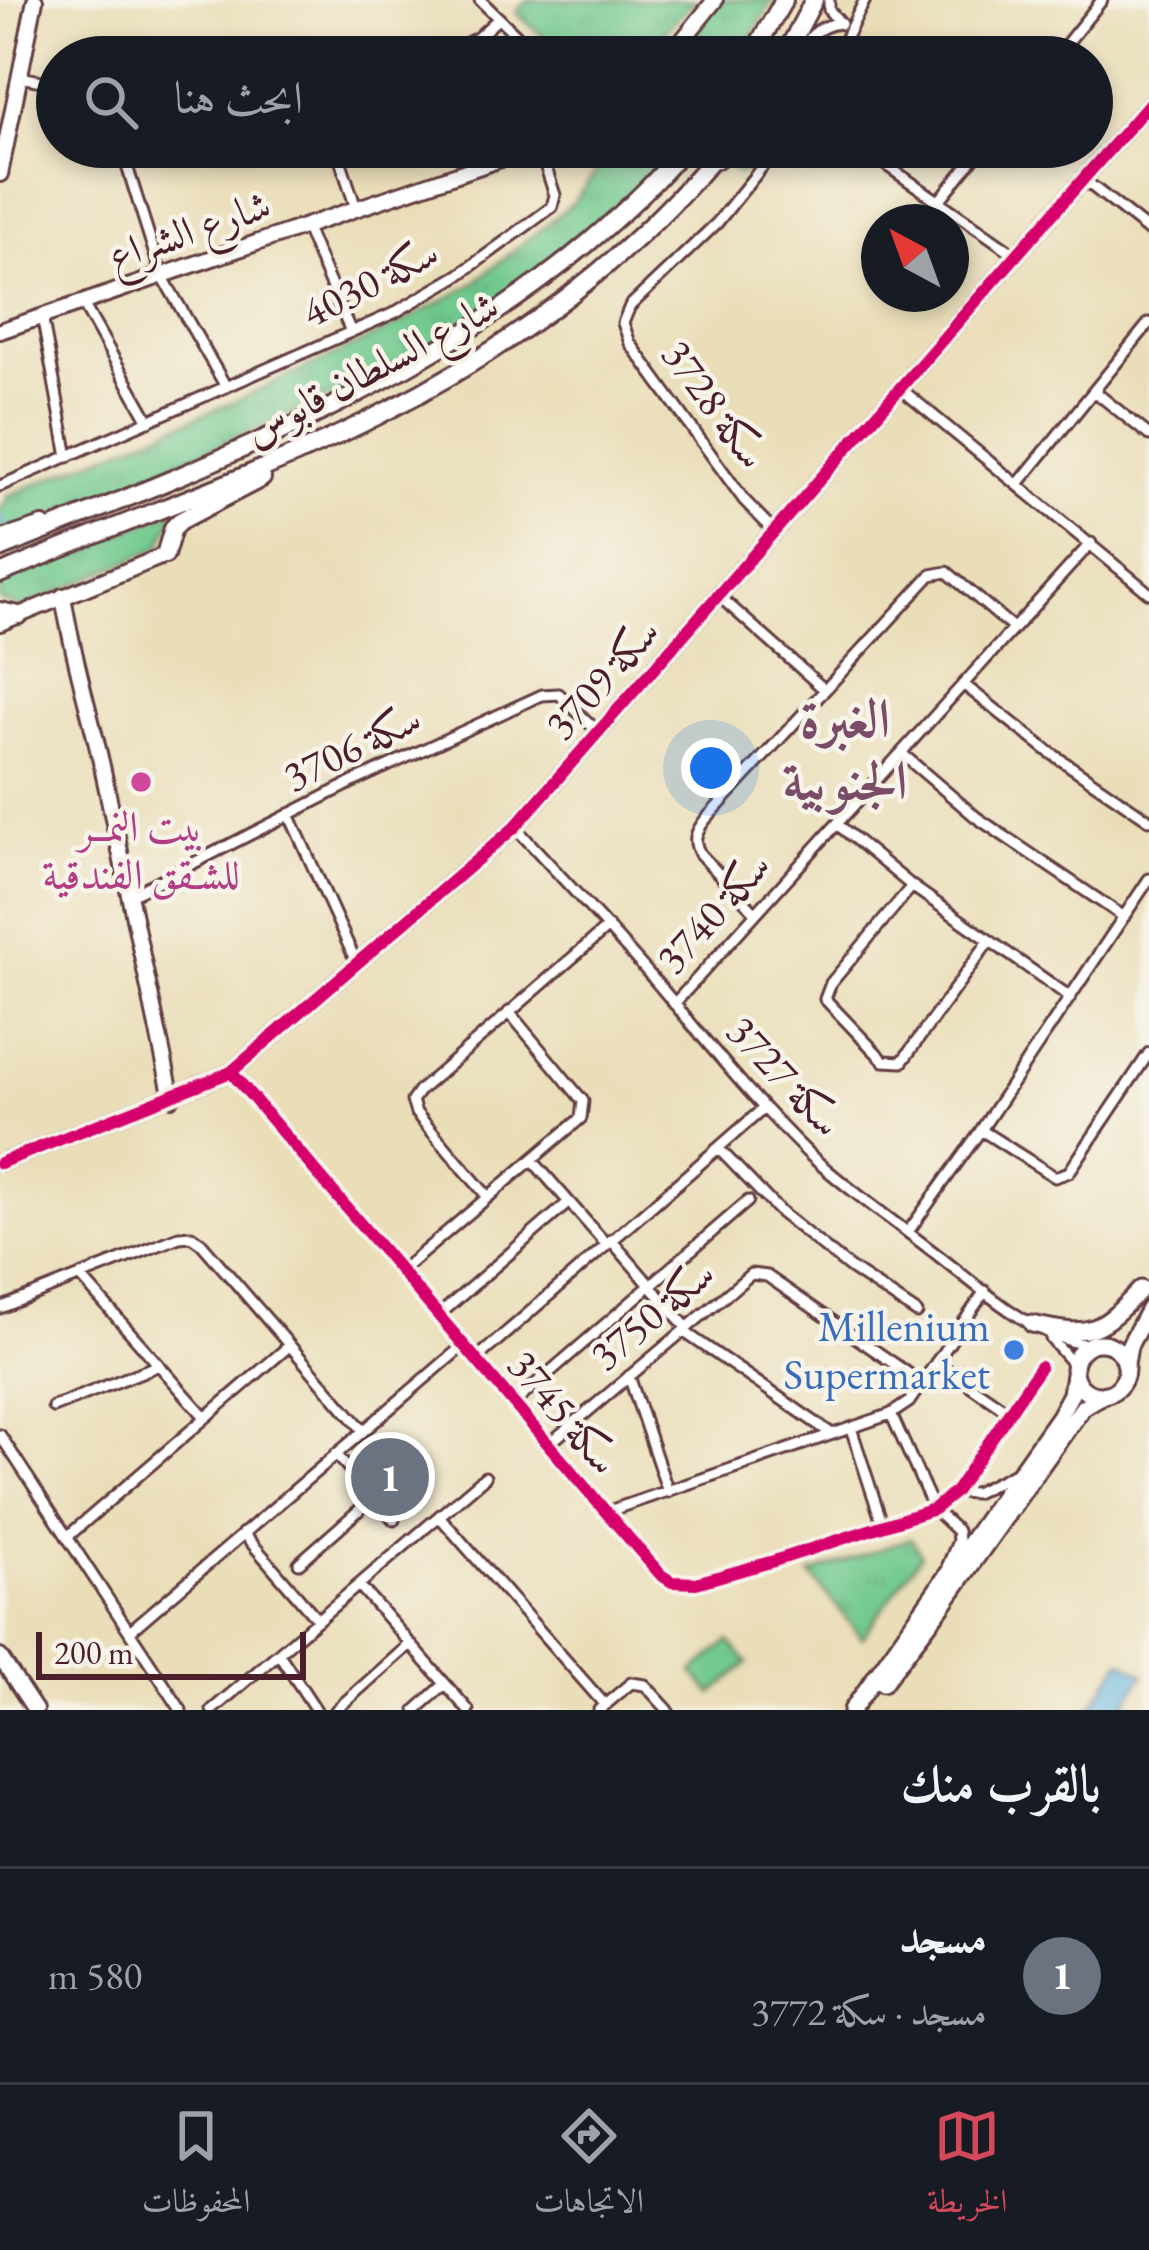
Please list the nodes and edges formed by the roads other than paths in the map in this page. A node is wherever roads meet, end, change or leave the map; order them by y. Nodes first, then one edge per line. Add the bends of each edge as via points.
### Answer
1 (35, 0) edge
2 (479, 0) edge
3 (716, 0) edge
4 (784, 0) edge
5 (814, 0) edge
6 (829, 0) edge
7 (865, 0) edge
8 (1102, 0) edge
9 (499, 18) junction
10 (838, 22) junction
11 (851, 29) junction
12 (479, 36) edge
13 (517, 36) edge
14 (686, 36) edge
15 (763, 36) edge
16 (795, 36) edge
17 (811, 36) edge
18 (847, 36) edge
19 (1073, 36) edge
20 (20, 76) junction
21 (36, 79) edge
22 (1149, 104) edge
23 (4, 131) edge
24 (1113, 144) edge
25 (128, 168) edge
26 (343, 168) edge
27 (475, 168) edge
28 (545, 168) edge
29 (665, 168) edge
30 (705, 168) edge
31 (712, 168) edge
32 (761, 168) edge
33 (890, 168) edge
34 (966, 168) edge
35 (1092, 168) edge
36 (0, 174) edge
37 (1082, 179) junction
38 (687, 190) junction
39 (938, 202) junction
40 (356, 208) junction
41 (305, 226) junction
42 (1149, 231) edge
43 (1016, 255) junction
44 (161, 274) junction
45 (82, 302) junction
46 (42, 316) junction
47 (1149, 323) edge
48 (0, 331) edge
49 (351, 332) junction
50 (226, 388) junction
51 (901, 389) junction
52 (1094, 391) junction
53 (378, 416) junction
54 (149, 422) junction
55 (1149, 435) edge
56 (68, 457) junction
57 (1018, 484) junction
58 (0, 486) edge
59 (100, 509) junction
60 (775, 532) junction
61 (0, 539) edge
62 (1090, 543) junction
63 (0, 549) edge
64 (165, 555) joint
65 (0, 574) edge
66 (1149, 592) edge
67 (64, 596) junction
68 (719, 596) junction
69 (18, 612) edge
70 (0, 623) edge
71 (1013, 628) junction
72 (70, 639) junction
73 (963, 684) junction
74 (824, 690) junction
75 (597, 731) junction
76 (901, 753) junction
77 (289, 814) junction
78 (1149, 820) edge
79 (837, 824) junction
80 (514, 827) junction
81 (1149, 879) edge
82 (912, 886) junction
83 (131, 896) junction
84 (757, 913) junction
85 (1124, 917) junction
86 (608, 927) junction
87 (989, 941) junction
88 (357, 964) junction
89 (1070, 997) junction
90 (674, 1004) junction
91 (509, 1012) junction
92 (1149, 1052) edge
93 (231, 1072) junction
94 (172, 1098) junction
95 (764, 1108) junction
96 (981, 1130) junction
97 (718, 1148) junction
98 (532, 1160) junction
99 (0, 1163) edge
100 (488, 1197) junction
101 (748, 1201) dead end
102 (569, 1202) junction
103 (908, 1232) junction
104 (608, 1242) junction
105 (401, 1271) junction
106 (80, 1276) junction
107 (1145, 1283) edge
108 (650, 1285) junction
109 (985, 1291) junction
110 (0, 1308) edge
111 (1149, 1309) edge
112 (917, 1313) dead end
113 (439, 1315) junction
114 (1038, 1328) junction
115 (685, 1329) junction
116 (1092, 1344) junction
117 (464, 1345) junction
118 (289, 1346) junction
119 (476, 1358) junction
120 (936, 1362) junction
121 (159, 1366) junction
122 (1040, 1367) dead end
123 (1125, 1367) junction
124 (1074, 1370) junction
125 (629, 1376) junction
126 (922, 1383) junction
127 (1105, 1394) junction
128 (514, 1403) junction
129 (53, 1406) dead end
130 (1009, 1412) junction
131 (890, 1414) junction
132 (205, 1417) junction
133 (851, 1428) junction
134 (363, 1430) junction
135 (833, 1434) junction
136 (0, 1435) edge
137 (549, 1444) junction
138 (335, 1454) junction
139 (1018, 1472) junction
140 (485, 1477) dead end
141 (668, 1492) junction
142 (956, 1492) junction
143 (374, 1497) junction
144 (934, 1509) junction
145 (606, 1512) junction
146 (440, 1516) junction
147 (394, 1520) dead end
148 (883, 1526) junction
149 (243, 1533) junction
150 (67, 1538) junction
151 (299, 1563) dead end
152 (941, 1582) junction
153 (359, 1585) junction
154 (318, 1620) junction
155 (130, 1631) junction
156 (410, 1644) junction
157 (279, 1654) junction
158 (0, 1658) edge
159 (445, 1684) junction
160 (602, 1708) edge
161 (35, 1710) edge
162 (181, 1710) edge
163 (212, 1710) edge
164 (316, 1710) edge
165 (336, 1710) edge
166 (416, 1710) edge
167 (468, 1710) edge
168 (668, 1710) edge
169 (852, 1710) edge
170 (864, 1710) edge

1 - 20 street
2 - 9 street
3 - 14 street
4 - 15 highway
5 - 16 highway
6 - 10 street
7 - 11 street
8 - 19 street
9 - 12 street
9 - 13 street
10 - 11 street
10 - 17 street
11 - 18 street
20 - 21 street
20 - 23 street
22 - 24 street, سكة 3709
23 - 36 street
25 - 44 street
26 - 40 street
27 - 40 street, شارع الشراع
28 - 49 street, سكة 4030 via 552,207 440,287
29 - 59 highway, شارع السلطان قابوس via 551,274 433,352
30 - 38 highway, شارع السلطان قابوس
31 - 38 street
32 - 60 street, سكة 3728 via 630,306 623,323 744,500
33 - 39 street
34 - 39 street
35 - 37 street, سكة 3709
37 - 42 street
37 - 43 street, سكة 3709
38 - 53 highway, شارع السلطان قابوس via 536,322
39 - 43 street
40 - 41 street, شارع الشراع
41 - 44 street, شارع الشراع
41 - 49 street
43 - 51 street, سكة 3709
44 - 45 street, شارع الشراع
44 - 50 street
45 - 46 street, شارع الشراع
45 - 54 street
46 - 48 street, شارع الشراع
46 - 56 street
47 - 52 street
49 - 50 street, سكة 4030
50 - 54 street, سكة 4030
51 - 57 street
51 - 60 street, سكة 3709
52 - 55 street
52 - 57 street
53 - 64 highway via 180,520
53 - 65 highway, شارع السلطان قابوس
54 - 56 street, سكة 4030
56 - 58 street, سكة 4030
57 - 62 street
59 - 61 street
59 - 63 highway, شارع السلطان قابوس
60 - 68 street, سكة 3709
62 - 66 street
62 - 71 street, سكة 3740
64 - 67 street
67 - 69 street
67 - 72 street
68 - 74 street
68 - 75 street, سكة 3709
69 - 70 street
69 - 72 street via 56,620
71 - 73 street, سكة 3740
71 - 74 street via 940,571
72 - 83 street
73 - 76 street, سكة 3740
73 - 78 street
74 - 84 street via 696,832 700,854
75 - 77 street, سكة 3706 via 559,694 542,695
75 - 80 street, سكة 3709
76 - 79 street, سكة 3740
76 - 85 street via 976,817
77 - 83 street, سكة 3706
77 - 88 street
79 - 82 street
79 - 84 street, سكة 3740
80 - 86 street, سكة 3727
80 - 88 street, سكة 3709
81 - 85 street
82 - 87 street
82 - 87 street via 825,999 884,1061 902,1062
83 - 94 street
84 - 90 street, سكة 3740
85 - 89 street
86 - 90 street, سكة 3727
86 - 91 street
87 - 89 street
88 - 93 street, سكة 3709
89 - 96 street
90 - 95 street, سكة 3727
91 - 98 street via 584,1101 581,1118
91 - 100 street via 412,1102
92 - 96 street via 1069,1172 1042,1172
93 - 94 street, سكة 3709
93 - 105 street, سكة 3745
94 - 99 street, سكة 3709
95 - 97 street
95 - 103 street, سكة 3727
96 - 103 street
97 - 104 street
97 - 112 street via 780,1212
98 - 100 street
98 - 102 street
100 - 105 street
101 - 108 street
102 - 104 street
102 - 113 street
103 - 109 street, سكة 3727
104 - 108 street
104 - 119 street
105 - 113 street, سكة 3745
106 - 110 street
106 - 118 street via 191,1236
106 - 121 street
107 - 114 main road via 1117,1314 1087,1331
107 - 116 main road
108 - 115 street
108 - 128 street
109 - 114 street, سكة 3727
109 - 120 street
111 - 123 main road
113 - 117 street, سكة 3745
114 - 116 street, سكة 3727
114 - 124 street, سكة 3727
115 - 125 street, سكة 3750
115 - 126 street, سكة 3750 via 751,1274 767,1276
115 - 135 street
116 - 123 main road via 1116,1348
116 - 124 main road
117 - 119 street, سكة 3745
117 - 134 street
118 - 132 street
118 - 134 street
119 - 128 street, سكة 3745
120 - 126 street
120 - 130 street
121 - 129 street
121 - 132 street
122 - 130 street
123 - 127 main road via 1122,1382
124 - 127 main road via 1082,1388
124 - 139 main road via 1065,1405
125 - 137 street, سكة 3750
125 - 141 street
126 - 131 street
127 - 170 main road via 1083,1407
128 - 137 street, سكة 3745
130 - 142 street
131 - 133 street
131 - 144 street
132 - 150 street
133 - 135 street
133 - 148 street
134 - 138 street
135 - 141 street
136 - 150 street
137 - 145 street, سكة 3745
138 - 143 street
138 - 149 street
139 - 142 street via 975,1493
139 - 152 main road
140 - 146 street
141 - 145 street
142 - 144 street, سكة 3745
143 - 147 street
143 - 151 street
144 - 148 street, سكة 3745
144 - 152 street via 958,1541
145 - 148 street, سكة 3745 via 661,1575 687,1584
146 - 153 street
146 - 160 street
149 - 154 street
149 - 155 street
150 - 155 street
152 - 169 main road
153 - 154 street
153 - 156 street
154 - 157 street
155 - 162 street
156 - 159 street
156 - 165 street
157 - 163 street
157 - 164 street
158 - 161 street
159 - 166 street
159 - 167 street
160 - 168 street via 631,1683 645,1685

